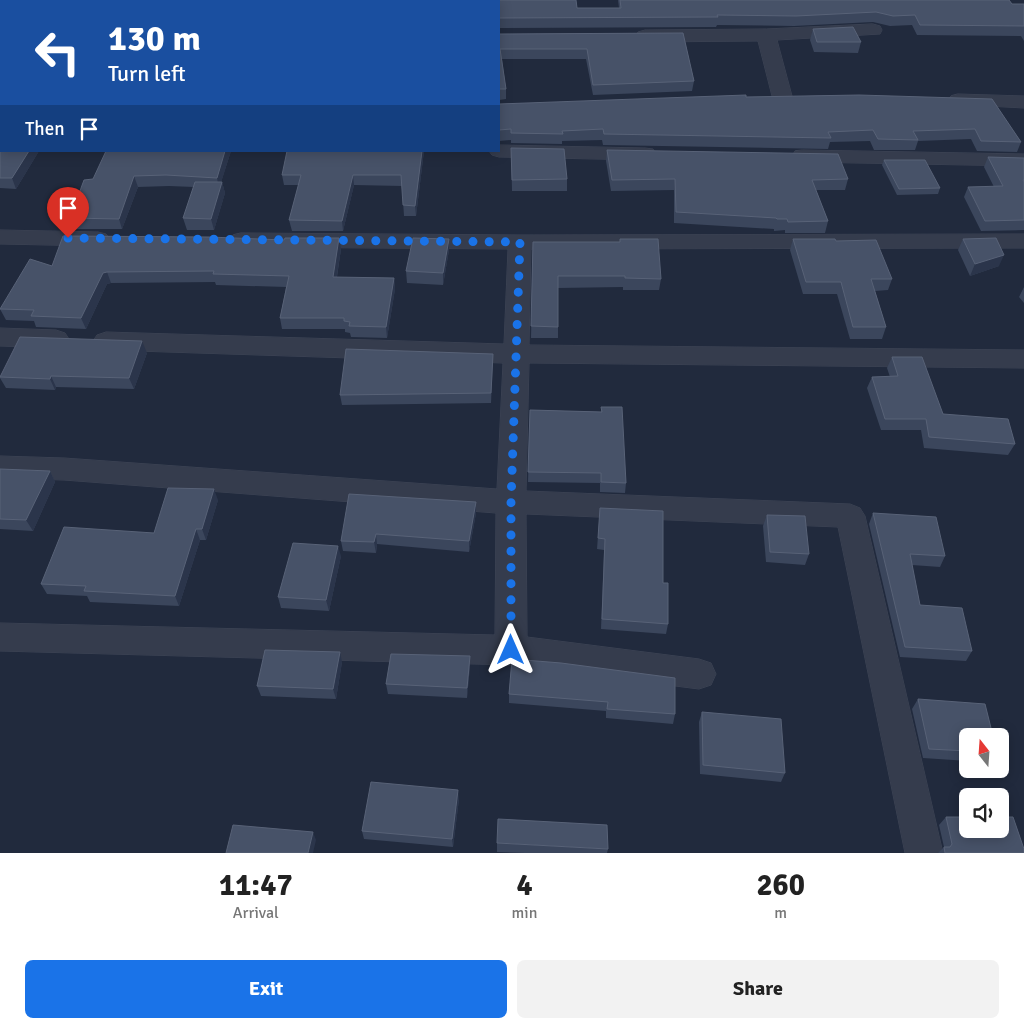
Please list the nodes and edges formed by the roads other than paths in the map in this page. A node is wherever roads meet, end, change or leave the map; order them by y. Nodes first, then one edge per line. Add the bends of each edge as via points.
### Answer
1 (873, 30) dead end
2 (766, 35) junction
3 (628, 36) edge
4 (782, 97) edge
5 (937, 100) edge
6 (1024, 102) edge
7 (500, 151) edge
8 (667, 154) edge
9 (786, 156) edge
10 (1024, 160) edge
11 (0, 237) edge
12 (122, 239) edge
13 (222, 240) edge
14 (1024, 240) edge
15 (520, 242) junction
16 (0, 337) edge
17 (517, 354) junction
18 (1024, 359) edge
19 (0, 468) edge
20 (511, 502) junction
21 (0, 637) edge
22 (511, 650) junction
23 (699, 674) dead end
24 (924, 853) edge

1 - 2 street
2 - 3 street
2 - 4 street
5 - 6 street
7 - 8 street
9 - 10 street
11 - 12 street
13 - 15 street
14 - 15 street
15 - 17 street
16 - 17 street
17 - 18 street
17 - 20 street
19 - 20 street via 74,470
20 - 22 street
20 - 24 street via 850,516
21 - 22 street
22 - 23 street

